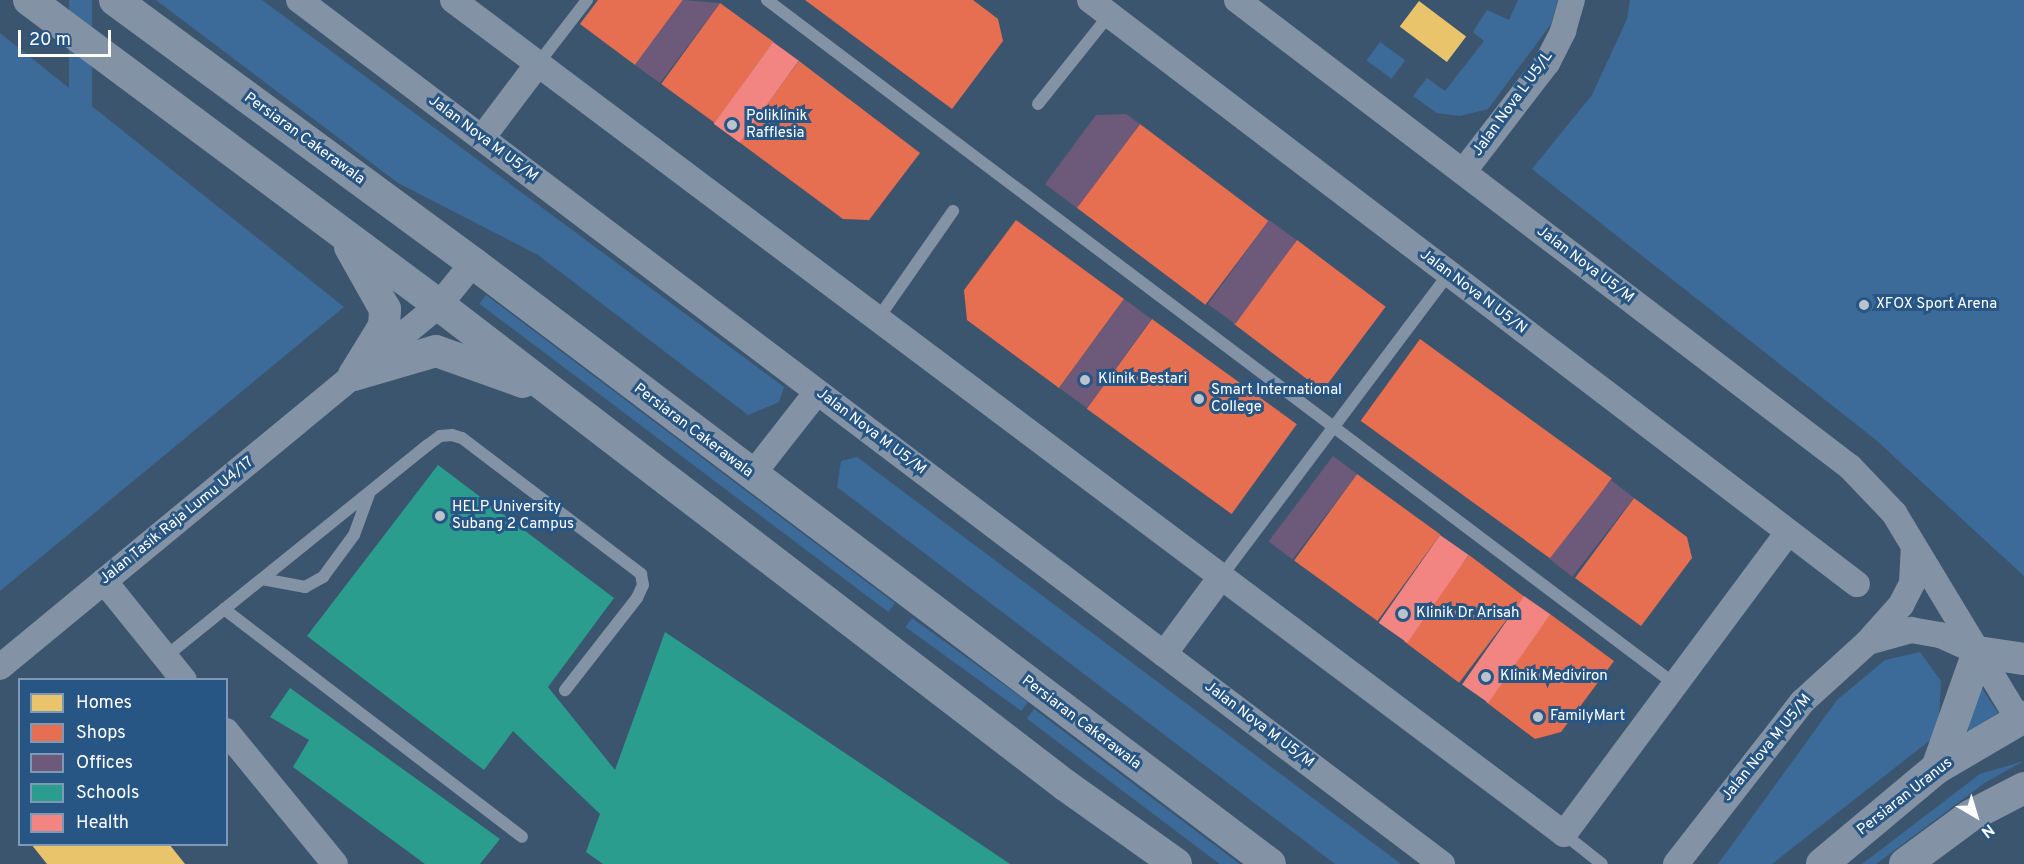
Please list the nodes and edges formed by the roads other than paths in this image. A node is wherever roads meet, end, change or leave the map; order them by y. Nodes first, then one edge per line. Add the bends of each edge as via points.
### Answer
1 (29, 0) edge
2 (115, 0) edge
3 (299, 0) edge
4 (453, 0) edge
5 (587, 0) edge
6 (767, 0) edge
7 (1237, 0) edge
8 (1572, 0) edge
9 (1107, 5) edge
10 (537, 65) junction
11 (1038, 104) dead end
12 (482, 138) junction
13 (1463, 172) junction
14 (953, 211) dead end
15 (341, 234) junction
16 (473, 262) junction
17 (1449, 273) junction
18 (439, 305) junction
19 (877, 320) junction
20 (354, 375) junction
21 (817, 392) junction
22 (557, 396) junction
23 (1334, 427) junction
24 (752, 476) junction
25 (369, 493) junction
26 (1788, 532) junction
27 (1914, 547) junction
28 (1221, 578) junction
29 (262, 579) junction
30 (104, 581) junction
31 (1857, 584) dead end
32 (224, 609) junction
33 (1868, 642) junction
34 (1978, 652) junction
35 (1164, 654) junction
36 (165, 657) junction
37 (2024, 659) edge
38 (0, 667) edge
39 (182, 678) edge
40 (1676, 685) junction
41 (565, 690) dead end
42 (2022, 721) edge
43 (228, 733) edge
44 (1937, 768) junction
45 (2024, 788) edge
46 (1564, 834) junction
47 (522, 837) dead end
48 (335, 864) edge
49 (1176, 864) edge
50 (1270, 864) edge
51 (1442, 864) edge
52 (1602, 864) edge
53 (1676, 864) edge
54 (1822, 864) edge
55 (1905, 864) edge

1 - 15 street
2 - 16 street, Persiaran Cakerawala
3 - 12 street, Jalan Nova M U5/M
4 - 10 street
5 - 10 lane
6 - 23 lane
7 - 13 street, Jalan Nova U5/M
8 - 13 street, Jalan Nova L U5/L via 1563,32 1547,63
9 - 11 lane
9 - 17 street, Jalan Nova N U5/N
10 - 12 street
10 - 19 street
12 - 21 street, Jalan Nova M U5/M
13 - 27 street, Jalan Nova U5/M via 1850,467 1894,513
14 - 19 lane
15 - 18 street
15 - 20 street via 386,309 384,326
16 - 18 street, Jalan Tasik Raja Lumu U4/17
16 - 24 street, Persiaran Cakerawala
17 - 23 lane
17 - 26 street, Jalan Nova N U5/N
18 - 20 street, Jalan Tasik Raja Lumu U4/17
18 - 22 street
19 - 28 street
20 - 22 street via 436,351 454,354
20 - 30 street, Jalan Tasik Raja Lumu U4/17
21 - 24 street
21 - 35 street, Jalan Nova M U5/M
22 - 49 street via 1065,785
23 - 28 lane
23 - 40 lane
24 - 50 street, Persiaran Cakerawala
25 - 29 lane
25 - 29 lane via 354,535 322,577 304,587
25 - 41 lane via 440,436 452,435 462,438 641,574 643,585 637,597
26 - 31 street, Jalan Nova N U5/N
26 - 40 street
27 - 33 street, Jalan Nova M U5/M via 1911,583 1901,605
27 - 34 street, Jalan Nova U5/M
28 - 35 street
28 - 46 street
29 - 32 lane
30 - 36 street
30 - 38 street, Jalan Tasik Raja Lumu U4/17
32 - 36 lane
32 - 47 lane
33 - 34 street via 1911,630 1940,635
33 - 53 street, Jalan Nova M U5/M via 1802,702
34 - 37 street
34 - 42 street, Jalan Nova U5/M
34 - 44 street
35 - 51 street, Jalan Nova M U5/M
36 - 39 street
40 - 46 street
42 - 44 street, Persiaran Uranus
43 - 48 street
44 - 54 street, Persiaran Uranus
45 - 55 street via 1970,816
46 - 52 lane

